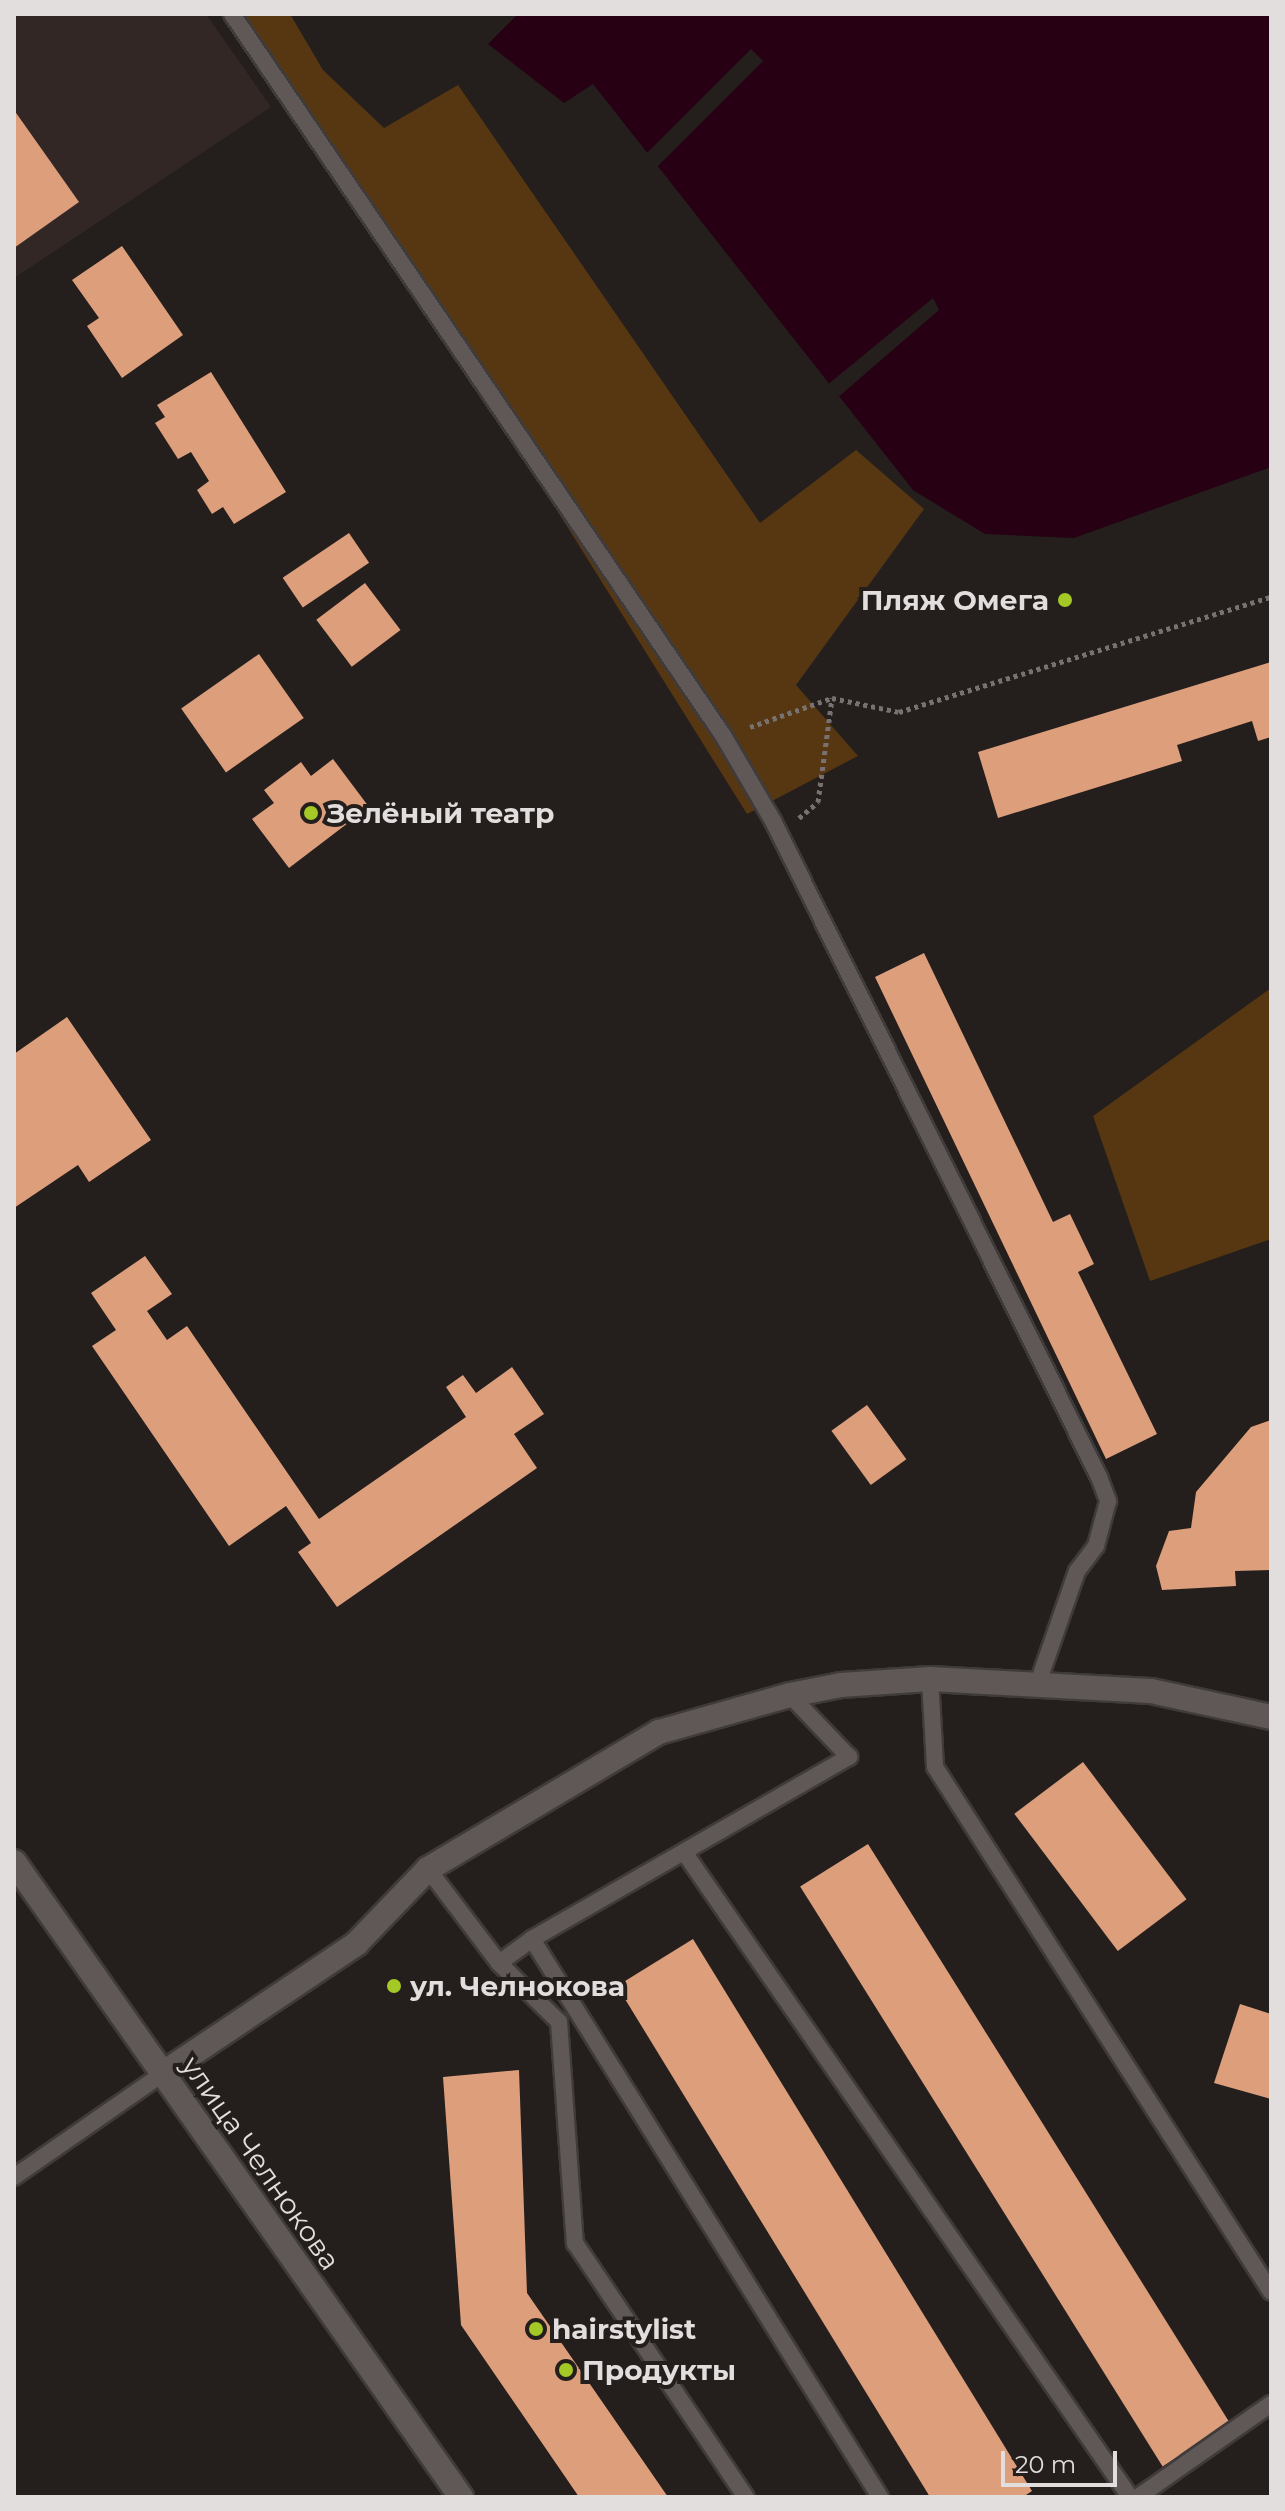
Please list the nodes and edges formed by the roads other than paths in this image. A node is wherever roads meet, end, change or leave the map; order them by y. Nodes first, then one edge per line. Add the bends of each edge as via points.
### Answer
1 (232, 14) edge
2 (930, 1679) junction
3 (1037, 1686) junction
4 (790, 1695) junction
5 (1271, 1717) edge
6 (684, 1852) junction
7 (14, 1862) edge
8 (428, 1869) junction
9 (532, 1939) junction
10 (499, 1963) junction
11 (162, 2074) junction
12 (14, 2177) edge
13 (1271, 2292) edge
14 (1271, 2404) edge
15 (461, 2497) edge
16 (746, 2497) edge
17 (880, 2497) edge
18 (1130, 2497) edge
19 (1138, 2497) edge

1 - 3 lane via 724,737 780,835 1092,1462 1108,1501 1096,1546 1077,1571
2 - 3 street
2 - 4 street via 841,1685
2 - 13 lane via 935,1767
3 - 5 street via 1151,1691
4 - 6 lane via 849,1757
4 - 8 street via 659,1732
6 - 9 lane
6 - 18 lane
7 - 11 street, улица Челнокова
8 - 10 lane
8 - 11 street via 356,1944
9 - 10 lane
9 - 17 lane
10 - 16 lane via 559,2022 575,2243
11 - 12 lane
11 - 15 street, улица Челнокова
14 - 19 lane

